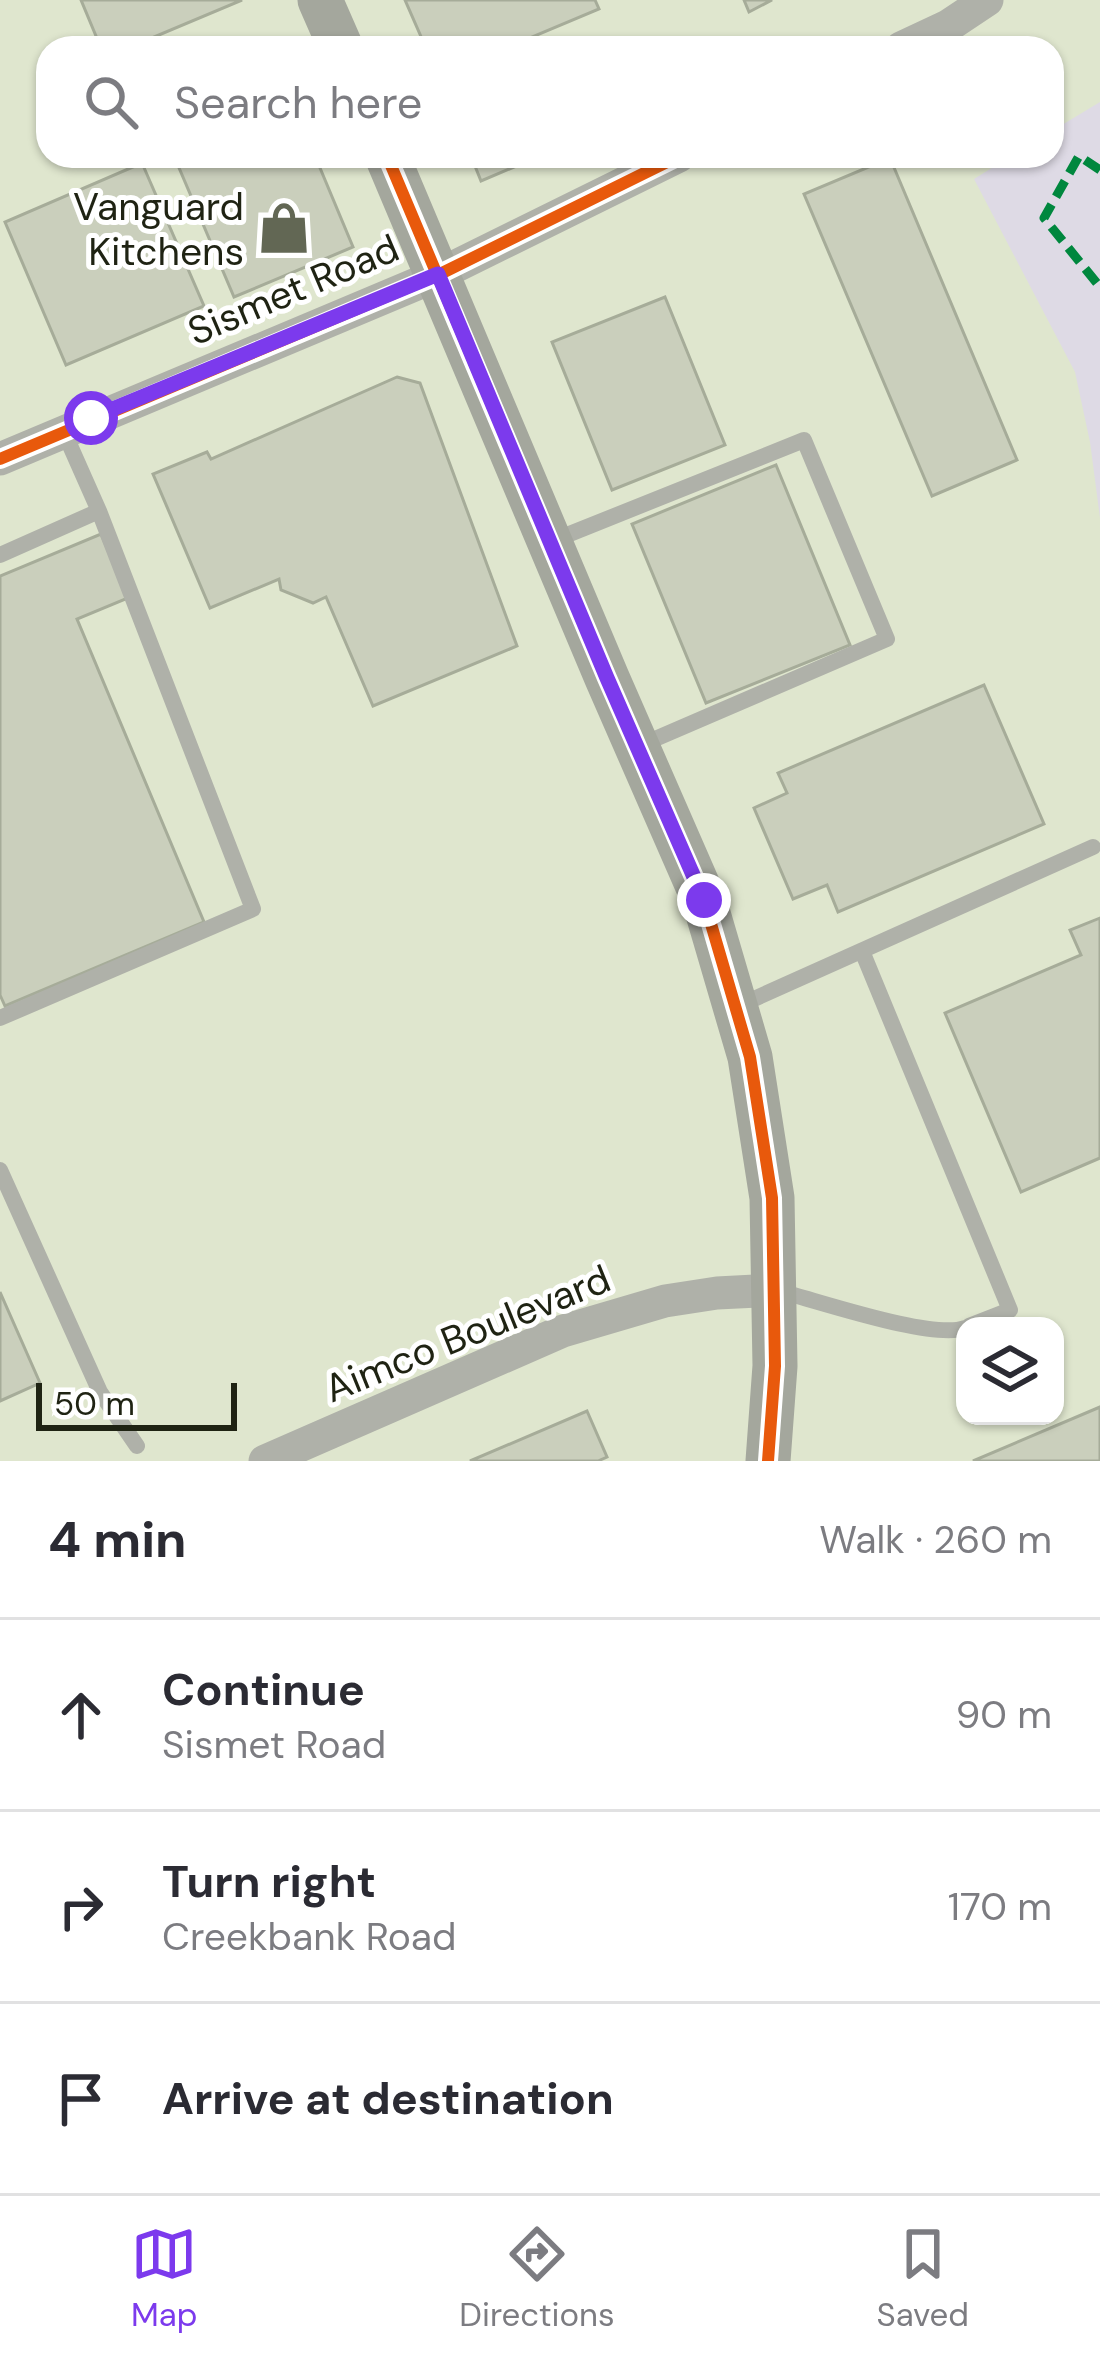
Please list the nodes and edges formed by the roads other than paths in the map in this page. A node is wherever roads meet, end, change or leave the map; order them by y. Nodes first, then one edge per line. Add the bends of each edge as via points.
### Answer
1 (320, 0) edge
2 (987, 0) edge
3 (336, 36) edge
4 (927, 36) edge
5 (392, 168) edge
6 (654, 168) edge
7 (438, 274) junction
8 (63, 431) junction
9 (0, 459) edge
10 (99, 512) junction
11 (551, 541) junction
12 (0, 556) edge
13 (637, 747) junction
14 (1093, 847) dead end
15 (862, 951) junction
16 (736, 1008) junction
17 (0, 1018) edge
18 (0, 1169) edge
19 (776, 1290) junction
20 (992, 1317) edge
21 (956, 1331) edge
22 (137, 1446) dead end
23 (265, 1461) edge
24 (768, 1461) edge

1 - 3 street
2 - 4 street
5 - 7 street
6 - 7 street, Sismet Road
7 - 8 street, Sismet Road
7 - 11 street
8 - 9 street, Sismet Road
8 - 10 lane
10 - 12 lane
10 - 17 lane via 253,909
11 - 13 street
11 - 13 lane via 804,440 823,484 886,639
13 - 16 street via 704,900
14 - 15 lane
15 - 16 lane
15 - 20 lane via 1010,1310
16 - 19 street via 772,1198
18 - 22 lane via 100,1392
19 - 21 lane
19 - 23 street, Aimco Boulevard via 665,1301 563,1331
19 - 24 street

